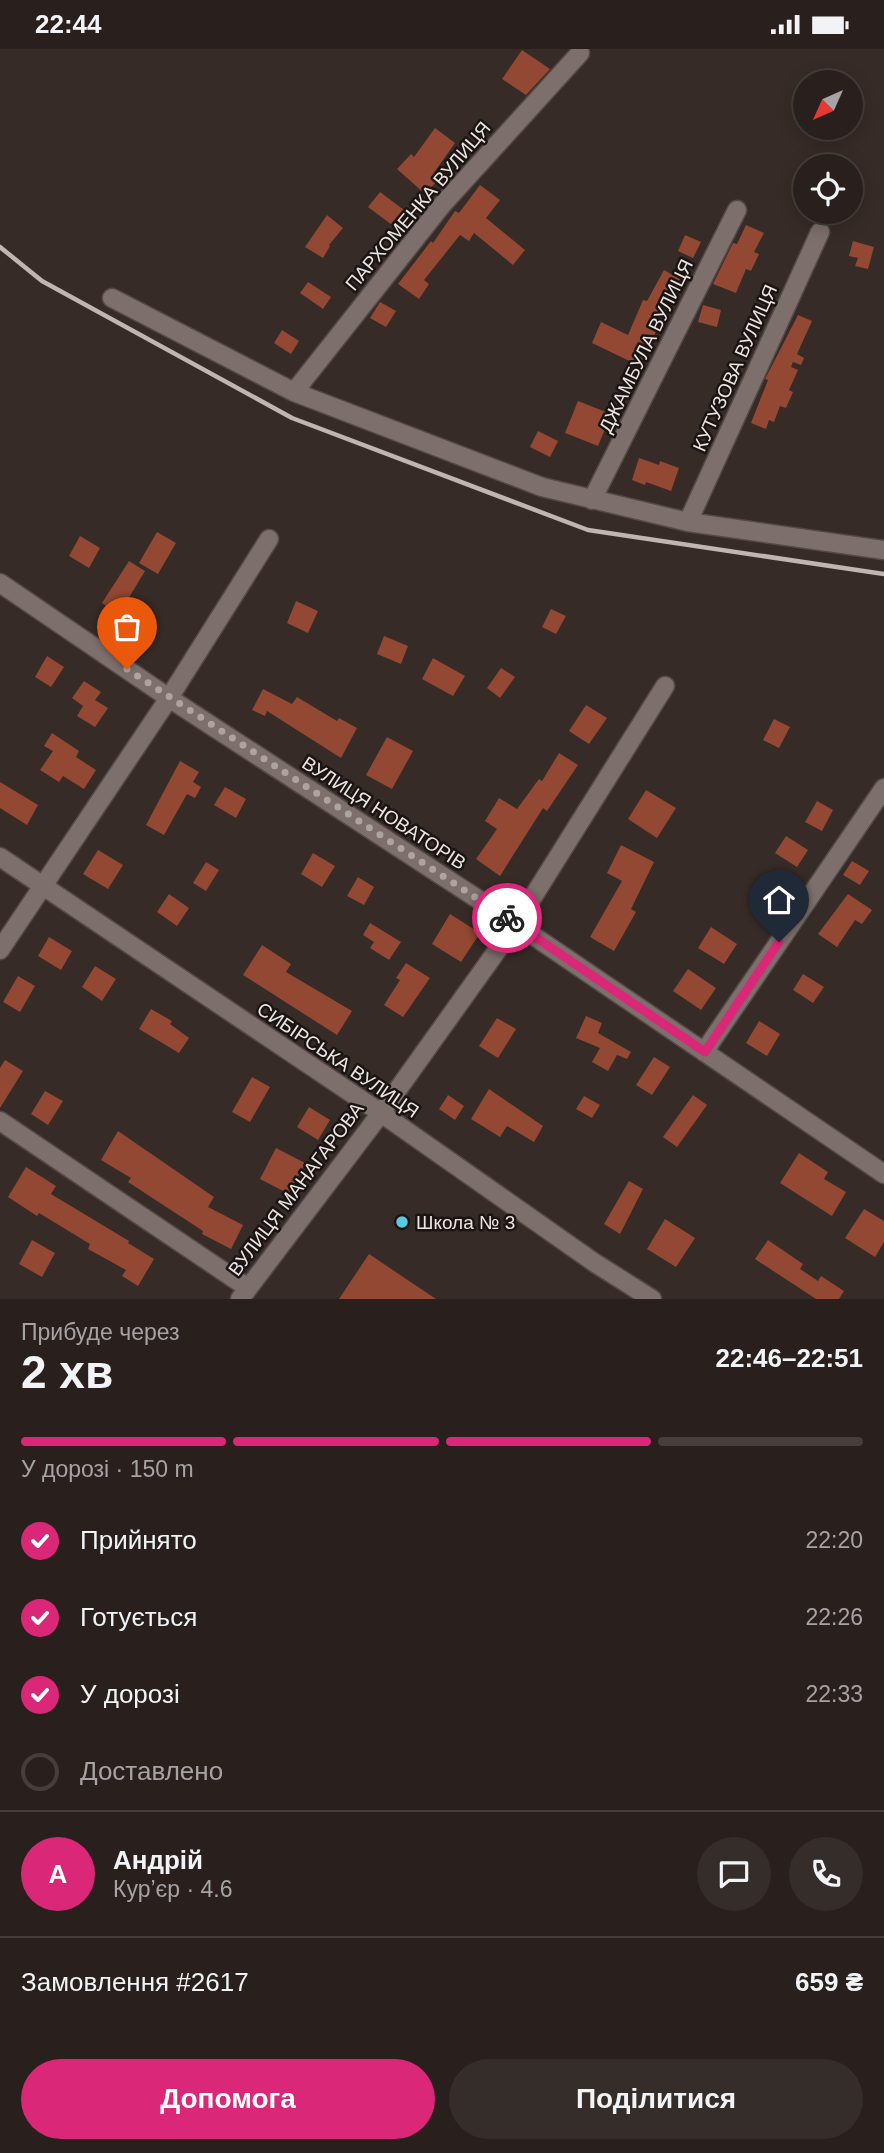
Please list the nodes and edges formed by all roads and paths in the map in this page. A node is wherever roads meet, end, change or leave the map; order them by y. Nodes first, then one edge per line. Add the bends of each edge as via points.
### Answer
1 (580, 53) dead end
2 (737, 210) dead end
3 (820, 232) dead end
4 (112, 298) dead end
5 (294, 392) junction
6 (592, 500) junction
7 (688, 522) junction
8 (269, 539) dead end
9 (884, 550) edge
10 (0, 583) edge
11 (665, 686) dead end
12 (169, 698) junction
13 (884, 788) edge
14 (0, 857) edge
15 (43, 886) junction
16 (516, 924) junction
17 (0, 950) edge
18 (705, 1052) junction
19 (381, 1113) junction
20 (0, 1121) edge
21 (884, 1174) edge
22 (244, 1293) edge
23 (652, 1299) edge

1 - 5 street, ПАРХОМЕНКА ВУЛИЦЯ via 442,205
2 - 6 street, ДЖАМБУЛА ВУЛИЦЯ
3 - 7 street, КУТУЗОВА ВУЛИЦЯ
4 - 5 street
5 - 6 street via 542,487
6 - 7 street
7 - 9 street
8 - 12 street
10 - 12 street, ВУЛИЦЯ НОВАТОРІВ
11 - 16 street, ВУЛИЦЯ МАНАГАРОВА
12 - 15 street
12 - 16 street, ВУЛИЦЯ НОВАТОРІВ
13 - 18 street
14 - 15 street, СИБІРСЬКА ВУЛИЦЯ
15 - 17 street
15 - 19 street, СИБІРСЬКА ВУЛИЦЯ
16 - 18 street, ВУЛИЦЯ НОВАТОРІВ
16 - 19 street, ВУЛИЦЯ МАНАГАРОВА
18 - 21 street, ВУЛИЦЯ НОВАТОРІВ
19 - 22 street, ВУЛИЦЯ МАНАГАРОВА
19 - 23 street, СИБІРСЬКА ВУЛИЦЯ
20 - 22 street

